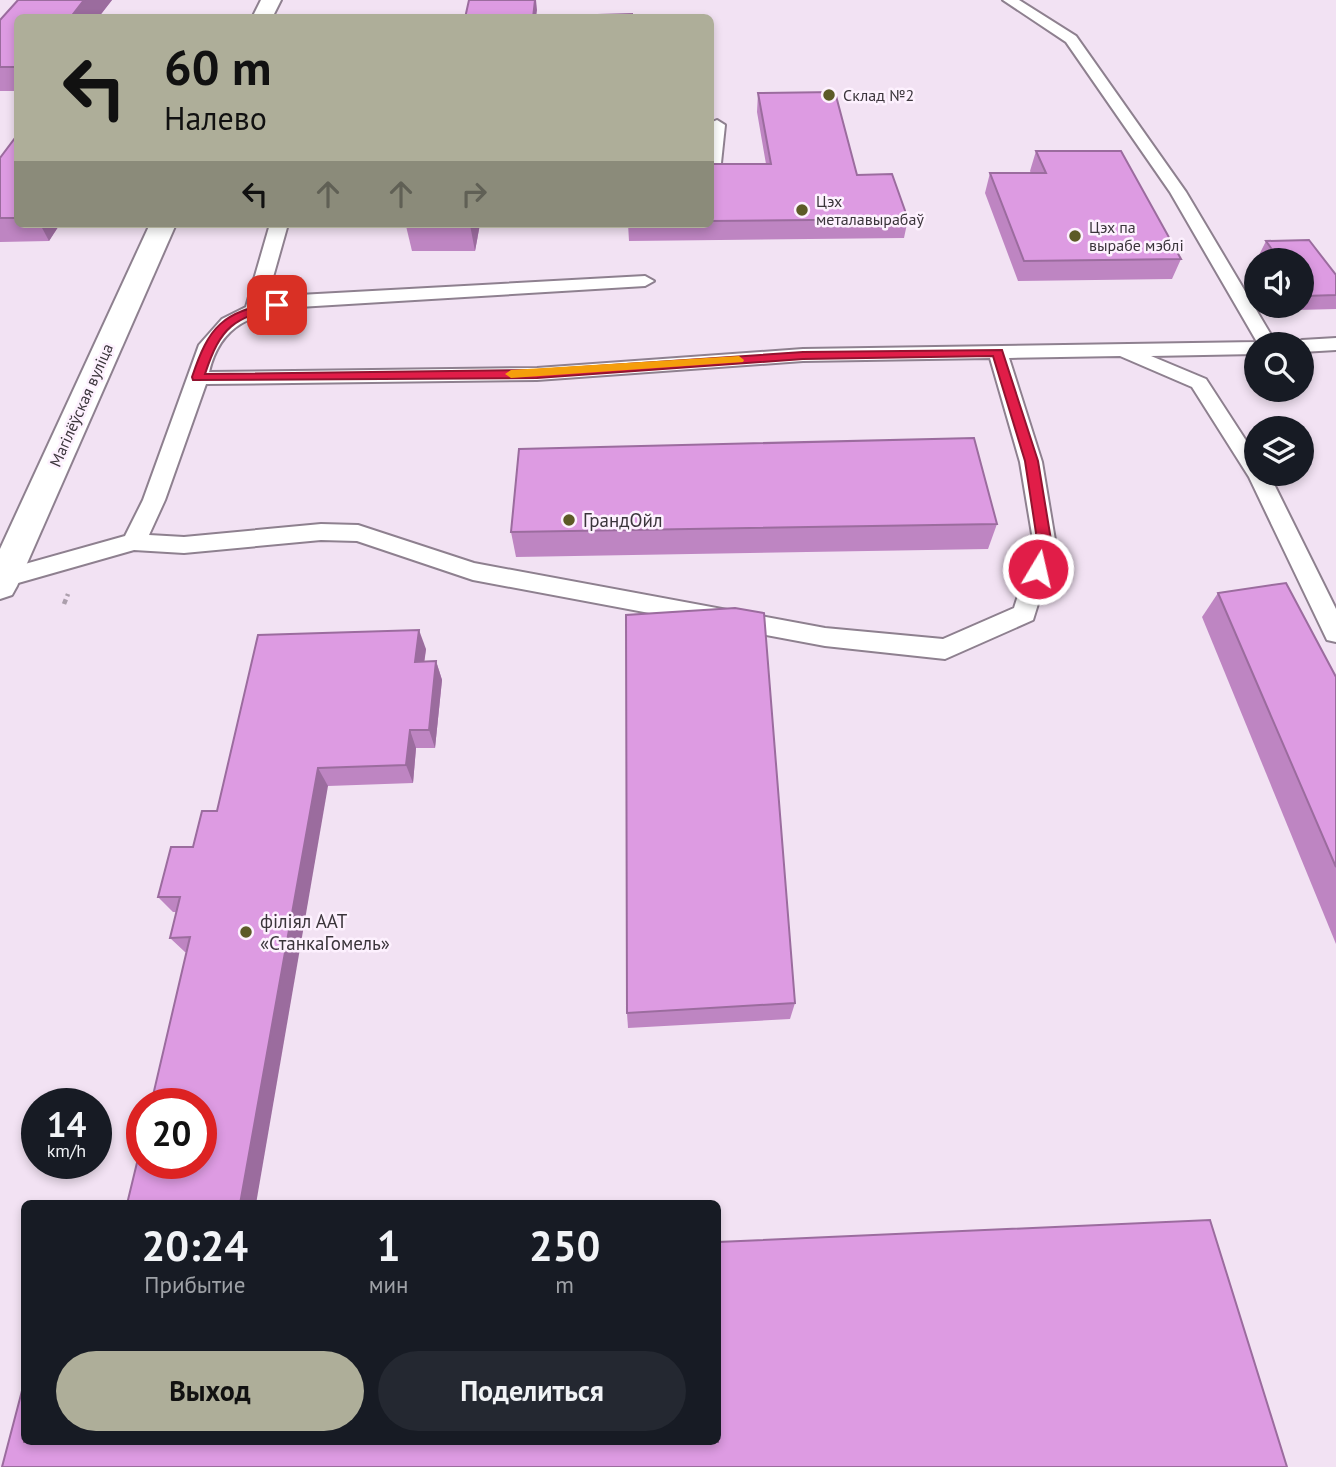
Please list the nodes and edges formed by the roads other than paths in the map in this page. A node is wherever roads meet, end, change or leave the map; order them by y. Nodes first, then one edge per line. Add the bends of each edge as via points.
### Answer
1 (1010, 0) edge
2 (717, 125) dead end
3 (714, 154) edge
4 (161, 228) edge
5 (278, 228) edge
6 (645, 281) dead end
7 (255, 309) junction
8 (1260, 332) edge
9 (1336, 344) edge
10 (1314, 345) edge
11 (1244, 348) edge
12 (1120, 350) junction
13 (998, 352) junction
14 (198, 377) junction
15 (1244, 453) edge
16 (1263, 486) edge
17 (134, 542) junction
18 (2, 582) edge
19 (1336, 633) edge

1 - 8 lane via 1071,39 1178,192
2 - 3 lane
4 - 18 street, Магілёўская вуліца
5 - 7 lane
6 - 7 lane via 299,301
7 - 14 lane via 228,322 209,343
9 - 10 lane
11 - 12 lane
12 - 13 lane
12 - 15 lane via 1199,383
13 - 14 lane via 803,355 537,374
13 - 17 lane via 1031,461 1045,546 1024,614 945,649 825,636 473,571 358,533 321,532 184,545
14 - 17 lane
16 - 19 lane
17 - 18 lane

